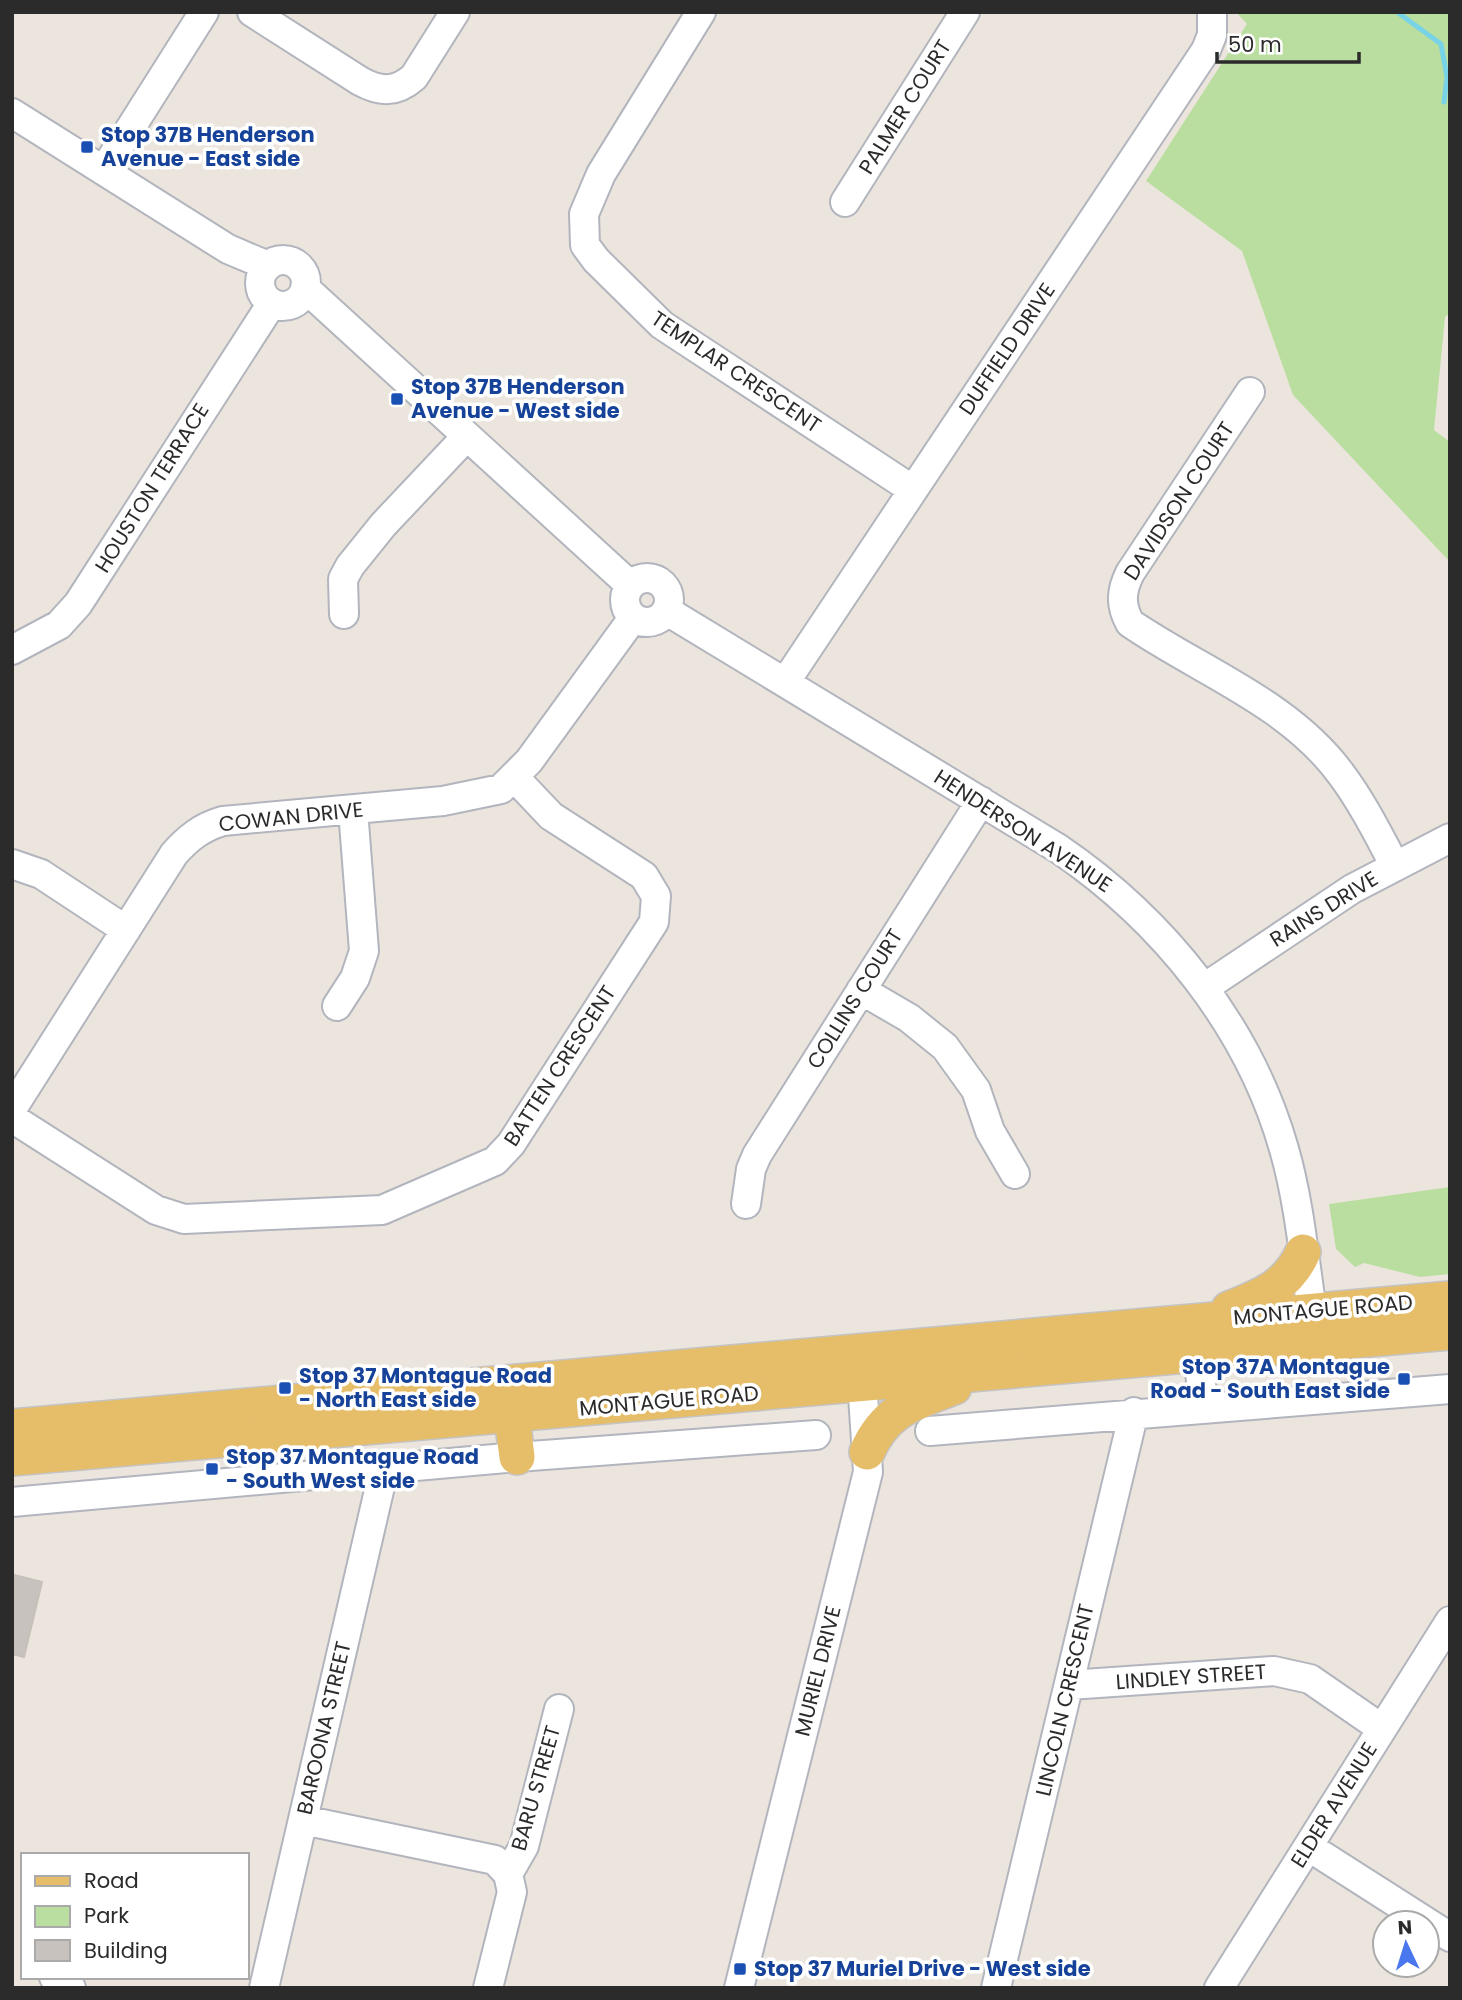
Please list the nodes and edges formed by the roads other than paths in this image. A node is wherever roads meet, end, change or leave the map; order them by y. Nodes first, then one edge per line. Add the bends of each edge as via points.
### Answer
1 (204, 12) edge
2 (252, 12) edge
3 (455, 12) edge
4 (701, 12) edge
5 (965, 12) edge
6 (1212, 12) edge
7 (12, 113) edge
8 (104, 170) junction
9 (845, 202) dead end
10 (280, 288) junction
11 (1250, 392) dead end
12 (466, 437) junction
13 (913, 490) junction
14 (630, 585) junction
15 (667, 611) junction
16 (344, 614) dead end
17 (633, 618) junction
18 (12, 650) edge
19 (786, 681) junction
20 (515, 778) junction
21 (981, 801) junction
22 (353, 810) junction
23 (1450, 838) edge
24 (12, 864) edge
25 (1395, 866) junction
26 (126, 930) junction
27 (1204, 988) junction
28 (861, 990) junction
29 (337, 1006) dead end
30 (12, 1109) edge
31 (12, 1118) edge
32 (1015, 1174) dead end
33 (746, 1204) dead end
34 (1303, 1252) junction
35 (1450, 1299) edge
36 (1315, 1327) junction
37 (1450, 1332) edge
38 (1198, 1338) junction
39 (862, 1368) junction
40 (993, 1372) junction
41 (1450, 1389) edge
42 (510, 1399) junction
43 (1203, 1407) junction
44 (1133, 1412) junction
45 (12, 1427) edge
46 (930, 1431) dead end
47 (816, 1435) dead end
48 (867, 1452) junction
49 (517, 1457) junction
50 (12, 1458) edge
51 (384, 1469) junction
52 (12, 1502) edge
53 (1450, 1621) edge
54 (1069, 1685) junction
55 (559, 1710) dead end
56 (1381, 1728) junction
57 (303, 1821) junction
58 (1309, 1847) junction
59 (508, 1874) junction
60 (1450, 1937) edge
61 (264, 1988) edge
62 (488, 1988) edge
63 (738, 1988) edge
64 (996, 1988) edge
65 (1219, 1988) edge

1 - 8 street
2 - 3 street via 360,81 387,90 414,77
4 - 13 street, TEMPLAR CRESCENT via 595,185 584,214 585,245 662,326
5 - 9 street, PALMER COURT
6 - 13 street, DUFFIELD DRIVE via 1212,35 1206,50
7 - 8 street
8 - 10 street
10 - 12 street via 331,315
10 - 18 street, HOUSTON TERRACE via 78,604 59,625
11 - 25 street, DAVIDSON COURT via 1130,573 1124,586 1124,613 1138,629 1266,705 1315,745 1340,772
12 - 14 street
12 - 16 street via 350,566 343,579
13 - 19 street, DUFFIELD DRIVE
14 - 15 street via 645,578 662,583 669,598
14 - 17 street via 624,601
15 - 17 street via 648,622
15 - 19 street, HENDERSON AVENUE
17 - 20 street, COWAN DRIVE
19 - 21 street, HENDERSON AVENUE
20 - 22 street, COWAN DRIVE via 484,794
20 - 31 street, BATTEN CRESCENT via 551,817 644,876 656,896 657,909 654,922 511,1144 495,1161 382,1210 184,1219 156,1210
21 - 27 street, HENDERSON AVENUE via 1113,888 1166,940
21 - 28 street, COLLINS COURT
22 - 26 street, COWAN DRIVE via 210,825 174,854
22 - 29 street via 364,951 355,978
23 - 25 street, RAINS DRIVE
24 - 26 street via 41,874
25 - 27 street, RAINS DRIVE via 1352,889
26 - 30 street, COWAN DRIVE
27 - 34 street, HENDERSON AVENUE via 1255,1074 1271,1111 1292,1180
28 - 32 street via 909,1018 945,1047 976,1090 990,1131
28 - 33 street, COLLINS COURT via 757,1156
34 - 36 street, HENDERSON AVENUE
34 - 38 main road via 1296,1268 1270,1293
35 - 36 main road, MONTAGUE ROAD
36 - 37 main road, MONTAGUE ROAD
36 - 38 main road, MONTAGUE ROAD
38 - 39 main road, MONTAGUE ROAD
38 - 40 main road, MONTAGUE ROAD
38 - 43 street
39 - 40 main road, MONTAGUE ROAD
39 - 42 main road, MONTAGUE ROAD
39 - 48 street, MURIEL DRIVE
40 - 48 main road via 904,1406 877,1429
41 - 43 street
42 - 45 main road, MONTAGUE ROAD
42 - 49 main road
42 - 50 main road, MONTAGUE ROAD
43 - 44 street
44 - 46 street
44 - 54 street, LINCOLN CRESCENT
47 - 49 street
48 - 63 street, MURIEL DRIVE via 868,1472
49 - 51 street
51 - 52 street
51 - 57 street, BAROONA STREET
53 - 56 street, ELDER AVENUE
54 - 56 street, LINDLEY STREET via 1274,1671 1310,1679
54 - 64 street, LINCOLN CRESCENT
55 - 59 street, BARU STREET via 524,1846
56 - 58 street, ELDER AVENUE
57 - 59 street via 495,1860
57 - 61 street, BAROONA STREET
58 - 60 street
58 - 65 street, ELDER AVENUE
59 - 62 street, BARU STREET via 512,1892

